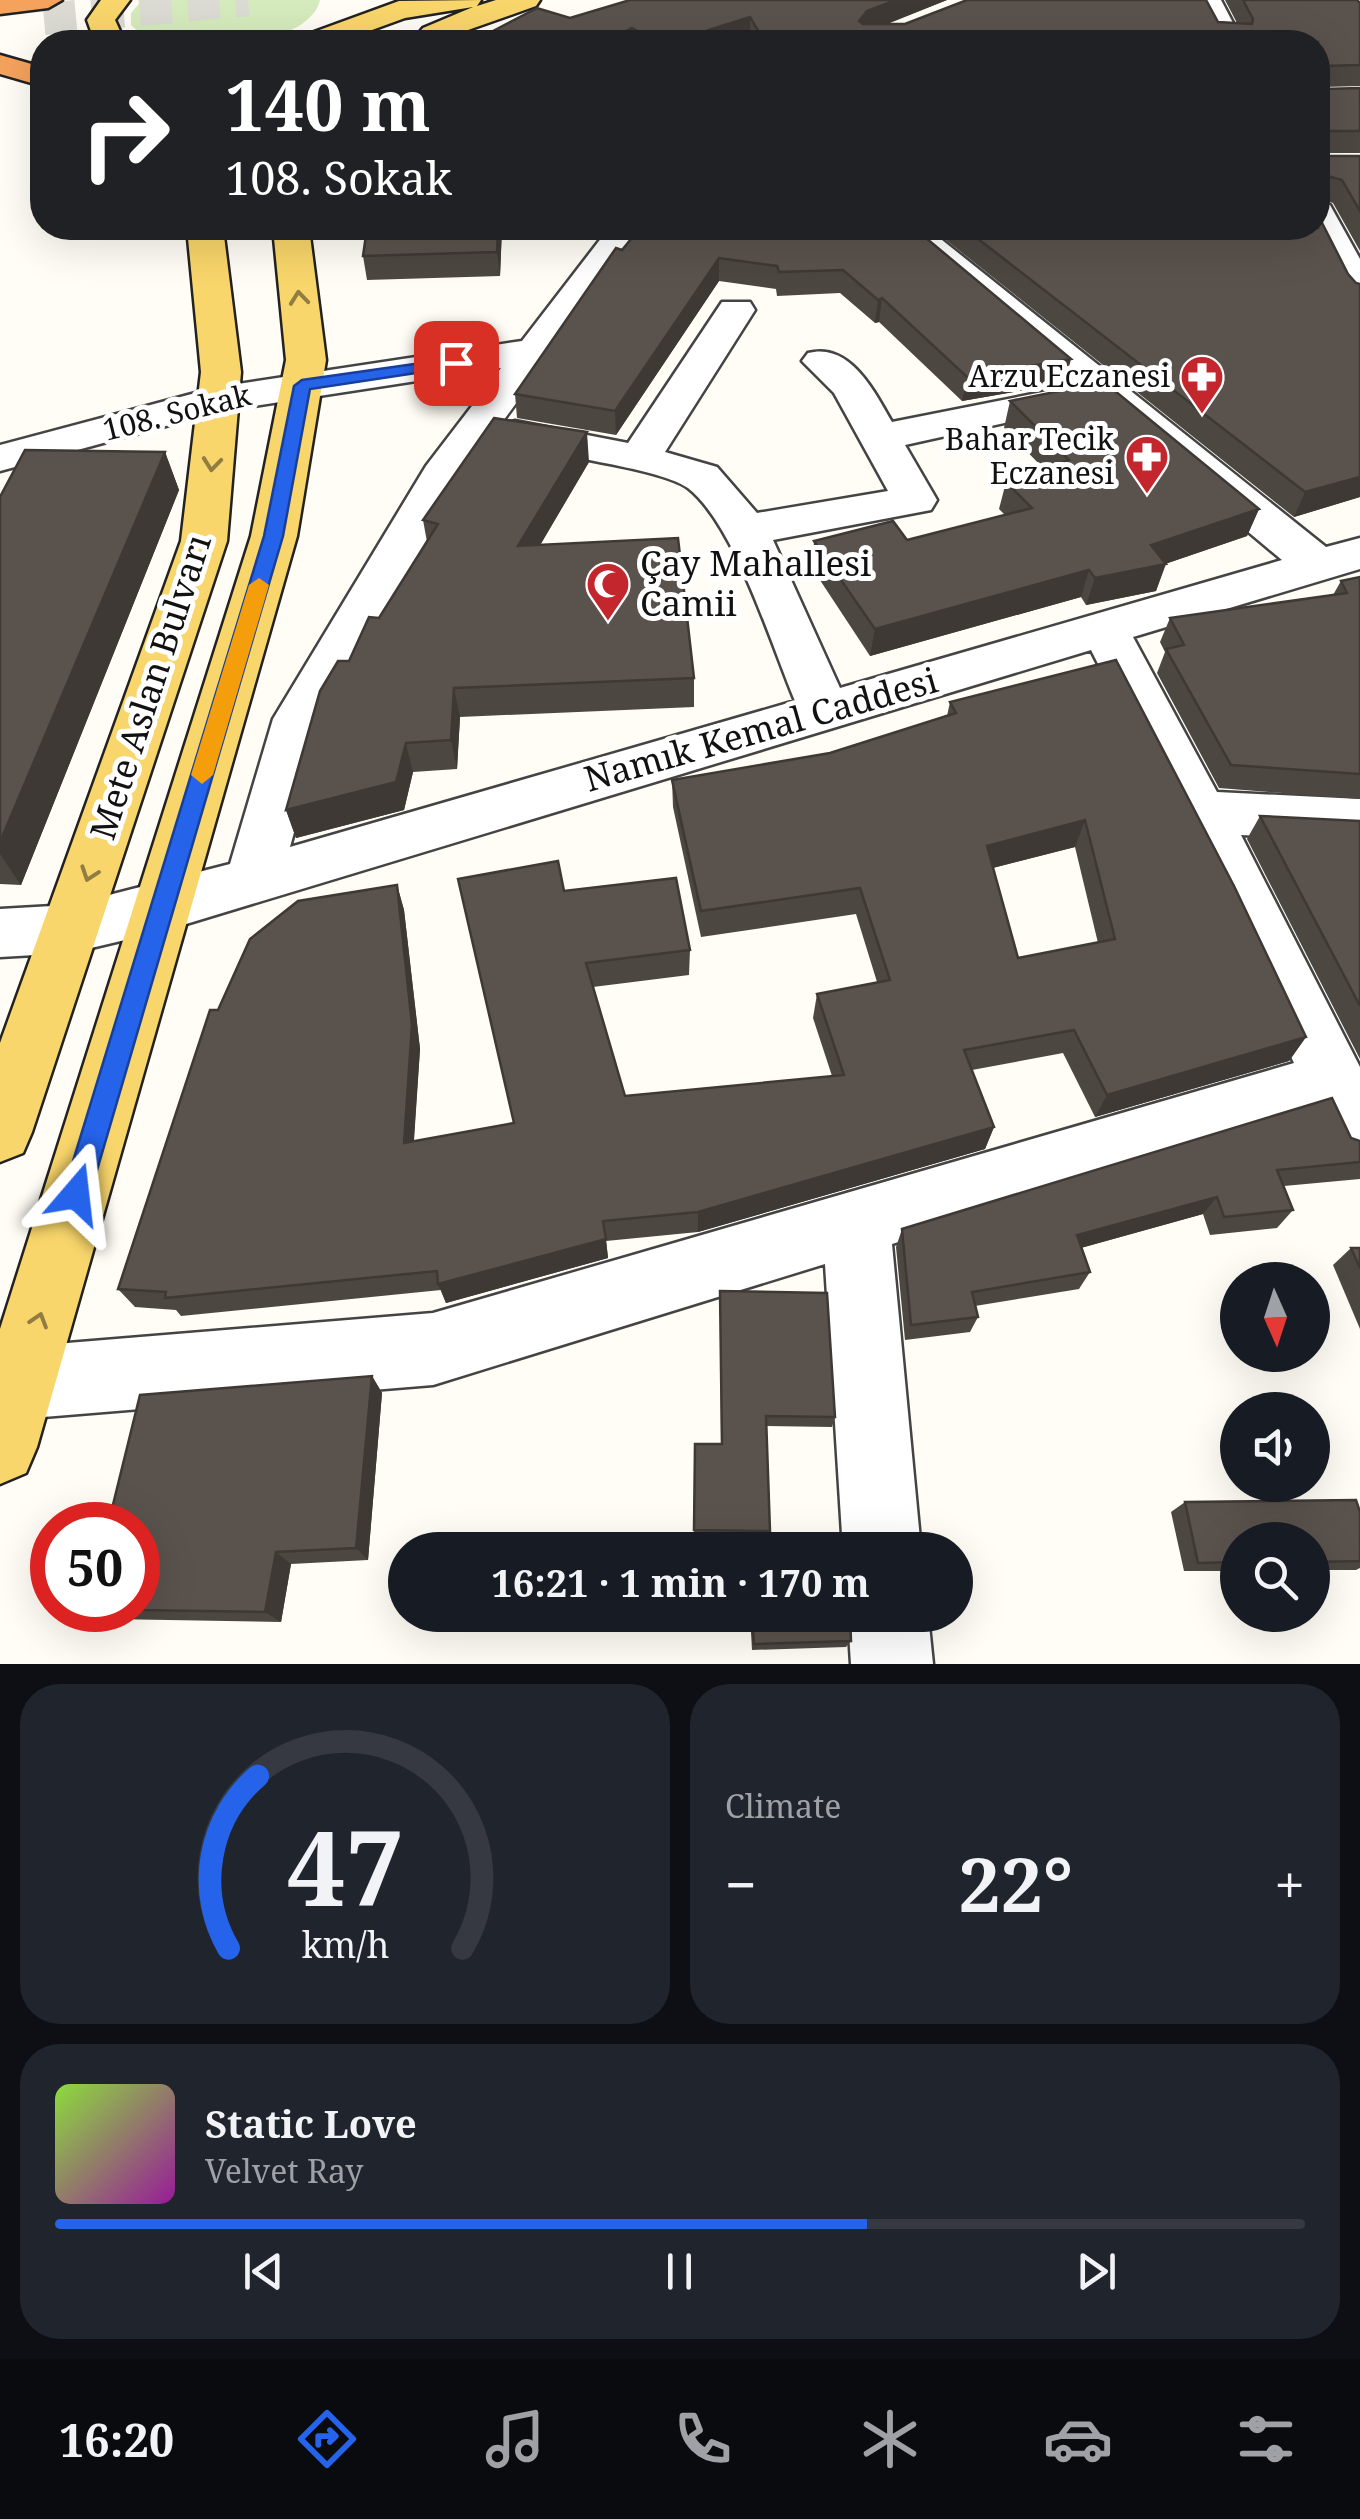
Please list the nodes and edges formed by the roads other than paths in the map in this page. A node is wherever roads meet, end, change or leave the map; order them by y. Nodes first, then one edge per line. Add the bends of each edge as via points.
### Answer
1 (116, 0) edge
2 (349, 0) edge
3 (467, 0) edge
4 (526, 0) edge
5 (1207, 0) edge
6 (0, 5) edge
7 (46, 9) edge
8 (0, 23) edge
9 (102, 30) edge
10 (332, 30) edge
11 (345, 30) edge
12 (441, 30) edge
13 (1223, 30) edge
14 (0, 51) edge
15 (30, 52) tunnel mouth
16 (0, 64) edge
17 (30, 73) tunnel mouth
18 (1330, 236) edge
19 (206, 240) edge
20 (292, 240) edge
21 (618, 240) edge
22 (921, 240) edge
23 (1360, 295) edge
24 (736, 310) dead end
25 (534, 352) junction
26 (822, 360) dead end
27 (302, 386) junction
28 (1106, 391) junction
29 (218, 399) junction
30 (478, 426) junction
31 (882, 437) junction
32 (0, 458) edge
33 (639, 458) junction
34 (746, 530) junction
35 (1339, 559) edge
36 (1104, 628) junction
37 (824, 711) junction
38 (1200, 812) junction
39 (1360, 820) edge
40 (253, 880) junction
41 (163, 906) junction
42 (70, 929) junction
43 (0, 933) edge
44 (1346, 1107) edge
45 (0, 1132) edge
46 (856, 1222) junction
47 (19, 1384) junction
48 (0, 1447) edge
49 (881, 1532) edge
50 (889, 1632) edge
51 (892, 1664) edge

1 - 9 main road
2 - 10 main road via 350,10
3 - 11 main road via 398,10
4 - 12 main road
5 - 13 street
6 - 7 highway
7 - 8 highway
14 - 15 highway
16 - 17 highway
18 - 23 street
19 - 29 main road, Mete Aslan Bulvarı
27 -> 20 main road, Mete Aslan Bulvarı via 306,360
21 - 25 street
22 - 28 street
24 - 33 street
25 - 27 street, 108. Sokak
25 - 30 street
26 - 31 street via 851,386
27 - 29 street, 108. Sokak
27 - 41 main road, Mete Aslan Bulvarı via 274,536
28 - 31 street
28 - 35 street
29 - 32 street, 108. Sokak
29 -> 42 main road, Mete Aslan Bulvarı via 204,541
30 - 33 street
30 - 40 street via 299,719
31 - 34 street via 915,500
33 - 34 street via 702,477
34 - 37 street
35 - 36 street, Namık Kemal Caddesi
36 - 37 street, Namık Kemal Caddesi
36 - 38 street
37 - 40 street, Namık Kemal Caddesi
38 - 39 street
38 - 44 street
40 - 41 street, Namık Kemal Caddesi
41 - 42 street, Namık Kemal Caddesi
47 -> 41 main road, Mete Aslan Bulvarı
42 - 43 street, Namık Kemal Caddesi
42 - 45 main road, Mete Aslan Bulvarı
44 - 46 street
46 - 47 street via 433,1349
46 - 49 street
47 - 48 main road, Mete Aslan Bulvarı
50 - 51 street

